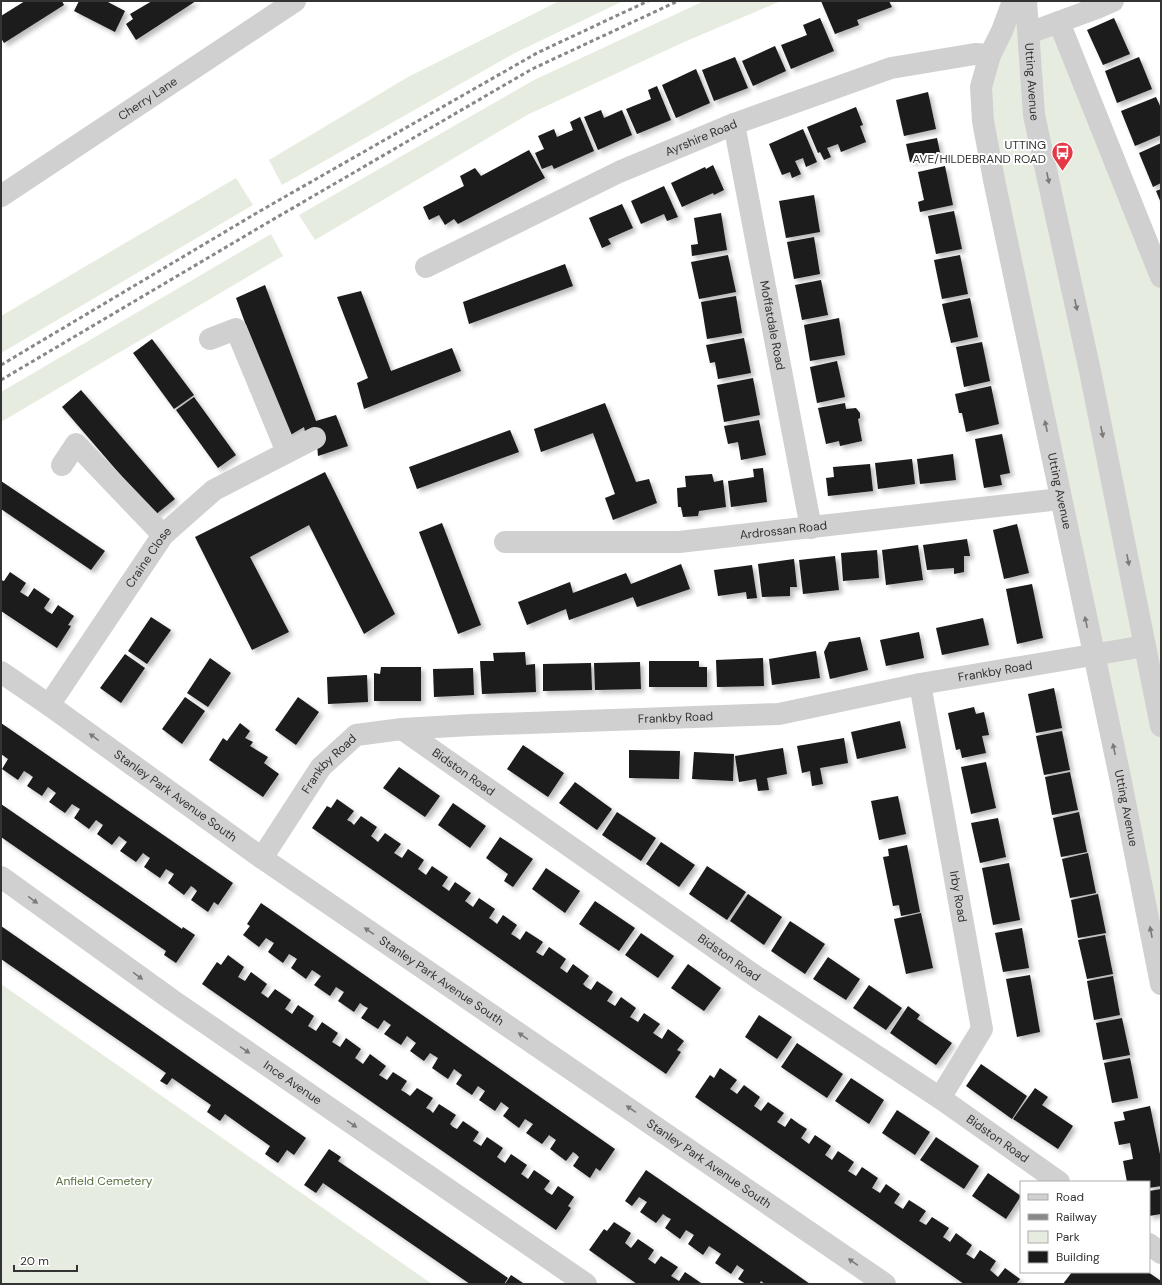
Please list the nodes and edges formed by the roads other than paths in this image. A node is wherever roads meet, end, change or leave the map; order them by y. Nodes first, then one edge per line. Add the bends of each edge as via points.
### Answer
1 (295, 1) edge
2 (1013, 1) edge
3 (1026, 1) edge
4 (1113, 1) edge
5 (1059, 22) junction
6 (1002, 31) junction
7 (1029, 33) junction
8 (990, 55) junction
9 (734, 124) junction
10 (1, 196) edge
11 (426, 267) dead end
12 (1161, 278) edge
13 (210, 339) dead end
14 (315, 438) dead end
15 (287, 452) junction
16 (62, 465) dead end
17 (1060, 499) junction
18 (810, 528) junction
19 (163, 535) junction
20 (505, 542) dead end
21 (1145, 646) junction
22 (1093, 655) junction
23 (1, 672) edge
24 (920, 684) junction
25 (49, 705) junction
26 (1161, 726) edge
27 (402, 729) junction
28 (262, 858) junction
29 (1, 878) edge
30 (1161, 984) edge
31 (940, 1098) junction
32 (1058, 1181) edge
33 (1150, 1245) edge
34 (1161, 1253) edge
35 (586, 1284) edge
36 (885, 1284) edge

1 - 10 street, Cherry Lane
2 - 6 street, Utting Avenue
3 - 7 street, Utting Avenue
4 - 5 street
5 - 7 street
5 - 12 street
6 - 7 street
6 - 8 street, Utting Avenue
7 -> 21 street, Utting Avenue via 1034,115 1090,371
8 - 9 street, Ayrshire Road via 975,54 891,68
17 -> 8 street, Utting Avenue via 983,120 981,87
9 - 11 street, Ayrshire Road via 619,172
9 - 18 street, Moffatdale Road
13 - 15 street via 236,329
14 - 15 street, Craine Close
15 - 19 street, Craine Close via 214,490
16 - 19 street via 76,444
17 - 18 street, Ardrossan Road
22 -> 17 street, Utting Avenue
18 - 20 street, Ardrossan Road via 679,542
19 - 25 street, Craine Close
21 - 22 street, Frankby Road
21 - 26 street, Utting Avenue
22 - 24 street, Frankby Road
30 -> 22 street, Utting Avenue
23 - 25 street, Stanley Park Avenue South
24 - 27 street, Frankby Road via 779,714
24 - 31 street, Irby Road via 982,1029
28 -> 25 street, Stanley Park Avenue South
27 - 28 street, Frankby Road via 356,735 321,767
27 - 31 street, Bidston Road via 758,978
36 -> 28 street, Stanley Park Avenue South
29 -> 35 street, Ince Avenue via 172,1000
31 - 32 street, Bidston Road
33 - 34 street

